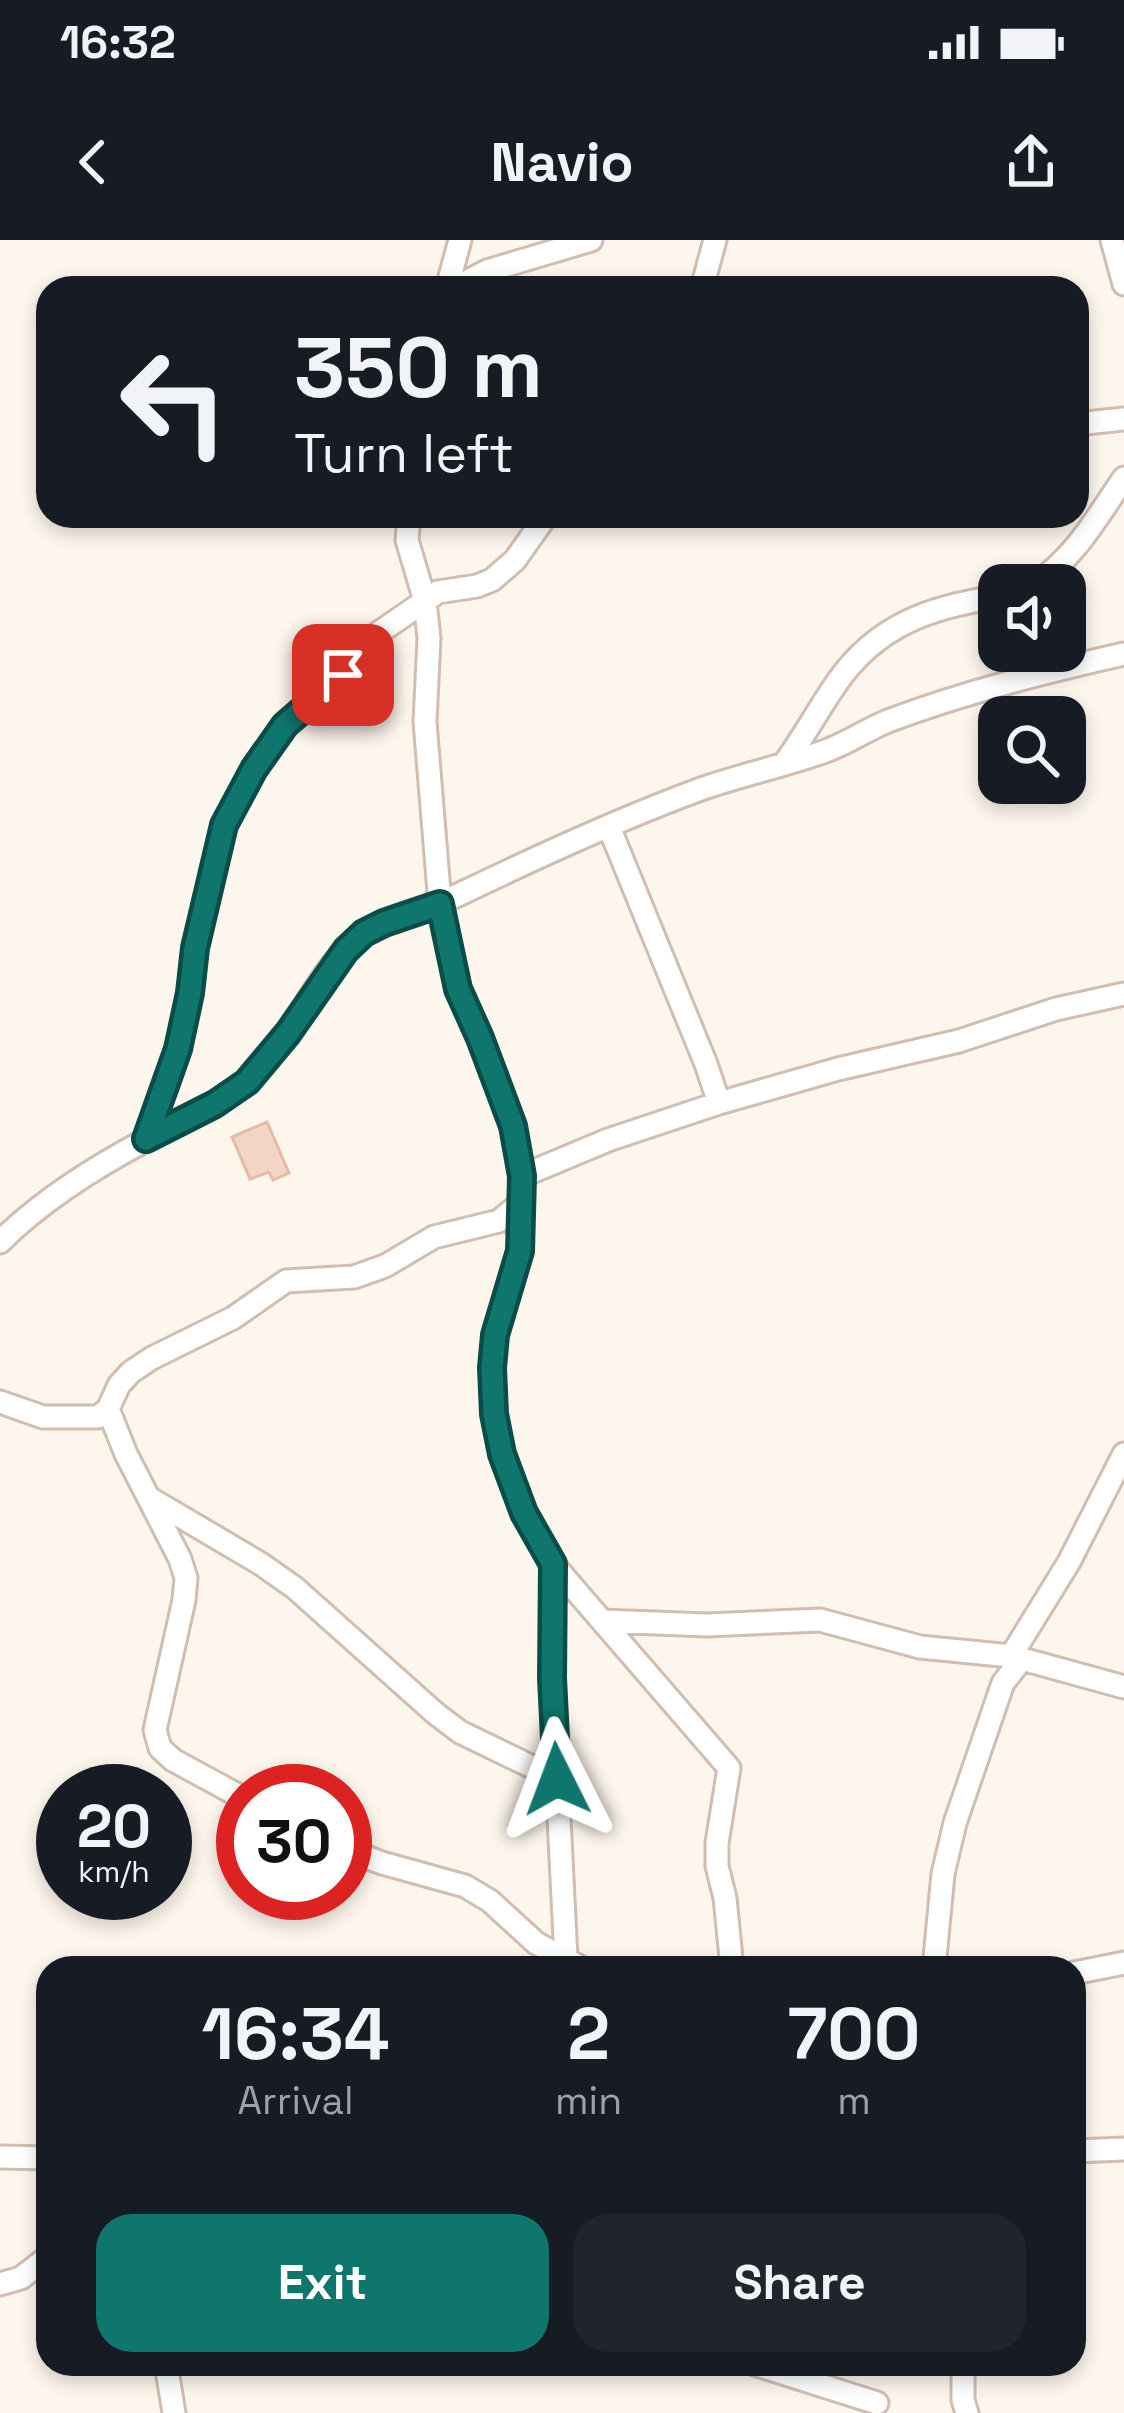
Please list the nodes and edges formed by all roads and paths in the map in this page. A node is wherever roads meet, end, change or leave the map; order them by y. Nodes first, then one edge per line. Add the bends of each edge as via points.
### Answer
1 (460, 240) edge
2 (591, 240) edge
3 (715, 240) edge
4 (1112, 240) edge
5 (452, 276) edge
6 (477, 276) edge
7 (705, 276) edge
8 (1124, 284) edge
9 (1124, 419) edge
10 (1089, 423) edge
11 (1124, 478) edge
12 (408, 528) edge
13 (538, 528) edge
14 (1062, 564) edge
15 (978, 600) edge
16 (425, 601) junction
17 (1124, 654) edge
18 (782, 765) junction
19 (609, 826) junction
20 (440, 904) junction
21 (1124, 994) edge
22 (719, 1103) junction
23 (146, 1139) junction
24 (522, 1176) junction
25 (522, 1202) junction
26 (0, 1242) edge
27 (0, 1402) edge
28 (108, 1409) junction
29 (1124, 1454) edge
30 (151, 1499) junction
31 (553, 1564) junction
32 (602, 1621) junction
33 (1017, 1658) junction
34 (1124, 1687) edge
35 (557, 1779) junction
36 (216, 1783) edge
37 (372, 1859) edge
38 (561, 1956) edge
39 (573, 1956) edge
40 (731, 1956) edge
41 (935, 1956) edge
42 (1124, 1963) edge
43 (1086, 1971) edge
44 (1124, 2150) edge
45 (1086, 2151) edge
46 (0, 2157) edge
47 (36, 2158) edge
48 (36, 2266) edge
49 (0, 2284) edge
50 (168, 2376) edge
51 (792, 2376) edge
52 (963, 2376) edge
53 (877, 2403) dead end
54 (174, 2413) edge
55 (967, 2413) edge

1 - 5 street
2 - 6 street
3 - 7 street
4 - 8 street
9 - 10 street
11 - 14 street
12 - 16 street
13 - 16 street via 492,580
15 - 18 street via 916,616 859,655
16 - 20 street
16 - 23 street via 374,636 285,725 224,825 181,1036
17 - 18 street via 938,704
18 - 19 street
19 - 20 street
19 - 22 street
20 - 23 street via 364,933 247,1082
20 - 24 street via 458,989 513,1126
21 - 22 street
22 - 24 street
23 - 26 street via 25,1217
24 - 25 street
25 - 28 street via 499,1221 434,1237 354,1277 286,1281 131,1372
25 - 31 street via 520,1251 495,1335 494,1414 524,1513
27 - 28 street via 57,1419
28 - 30 street
29 - 33 street
30 - 35 street via 295,1588 460,1732
30 - 36 street via 186,1578 155,1730 173,1760
31 - 32 street
31 - 35 street
32 - 33 street via 820,1621 920,1647
32 - 40 street via 729,1768 717,1866
33 - 34 street
33 - 41 street via 955,1823
35 - 39 street
37 - 38 street via 465,1886
42 - 43 street
44 - 45 street
46 - 47 street
48 - 49 street
50 - 54 street
51 - 53 street
52 - 55 street

